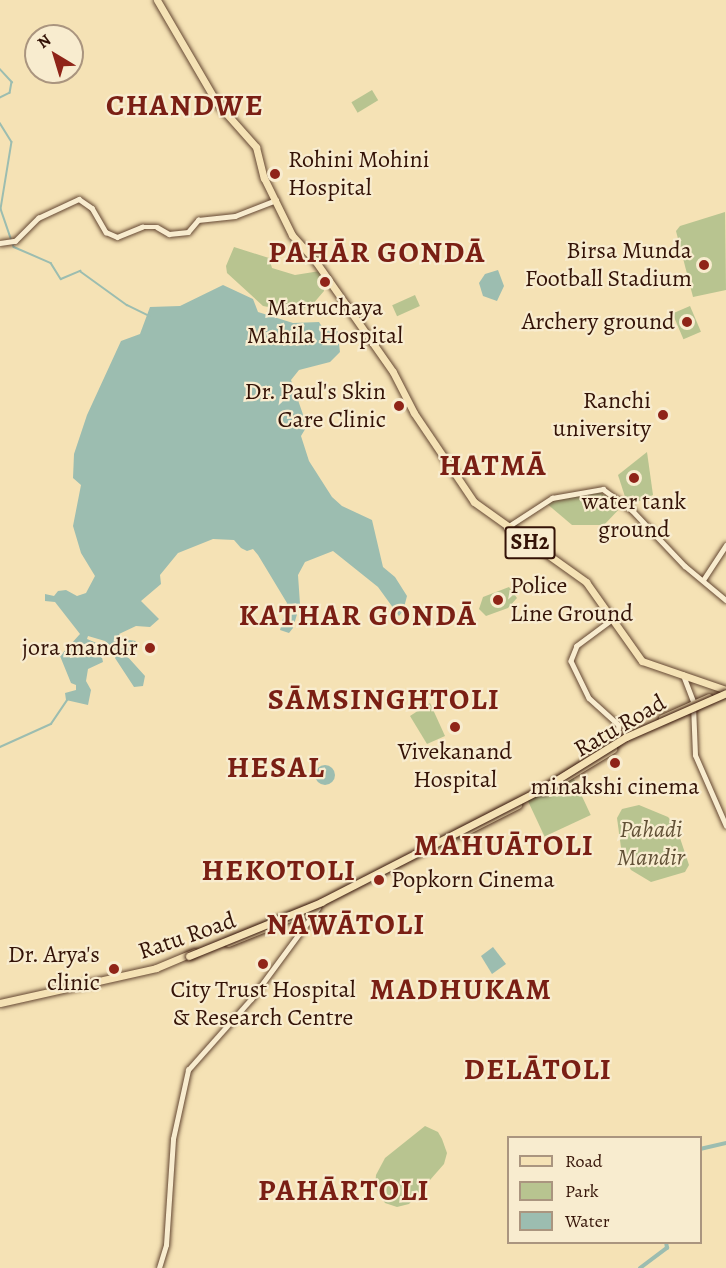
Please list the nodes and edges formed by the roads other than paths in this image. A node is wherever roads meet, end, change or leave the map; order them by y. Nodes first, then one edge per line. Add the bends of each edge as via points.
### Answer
1 (158, 0) edge
2 (275, 201) junction
3 (0, 243) edge
4 (507, 527) junction
5 (726, 547) edge
6 (703, 581) junction
7 (726, 600) edge
8 (612, 620) junction
9 (682, 675) junction
10 (726, 692) edge
11 (694, 705) junction
12 (618, 738) junction
13 (726, 820) edge
14 (726, 826) edge
15 (319, 904) junction
16 (187, 957) junction
17 (0, 1004) edge
18 (159, 1268) edge

1 - 2 main road, SH2 via 202,77 237,129 256,147
2 - 3 street via 236,216 200,220 188,232 169,234 156,227 142,227 117,237 105,232 92,208 79,199 38,218 11,242
2 - 4 main road, SH2 via 295,239 316,262 393,372 414,413 469,496
4 - 6 street via 552,498 603,489 636,514
4 - 8 main road, SH2 via 582,578
4 - 9 main road, SH2 via 585,577 644,660
5 - 6 main road
6 - 7 street
8 - 9 main road, SH2 via 642,661
8 - 12 street via 577,646 571,663 589,698 619,725
9 - 10 main road, SH2
9 - 11 street
10 - 11 main road
10 - 16 main road, bridge via 627,738 551,786 322,903
11 - 12 main road, Ratu Road
11 - 13 main road via 697,756
11 - 14 main road via 695,758
11 - 15 main road, Ratu Road via 624,741 539,794
12 - 15 main road, Ratu Road via 545,787
15 - 16 main road, Ratu Road
15 - 18 street via 253,996 188,1070 173,1139
16 - 17 main road, Ratu Road
16 - 17 main road, Ratu Road via 156,968

